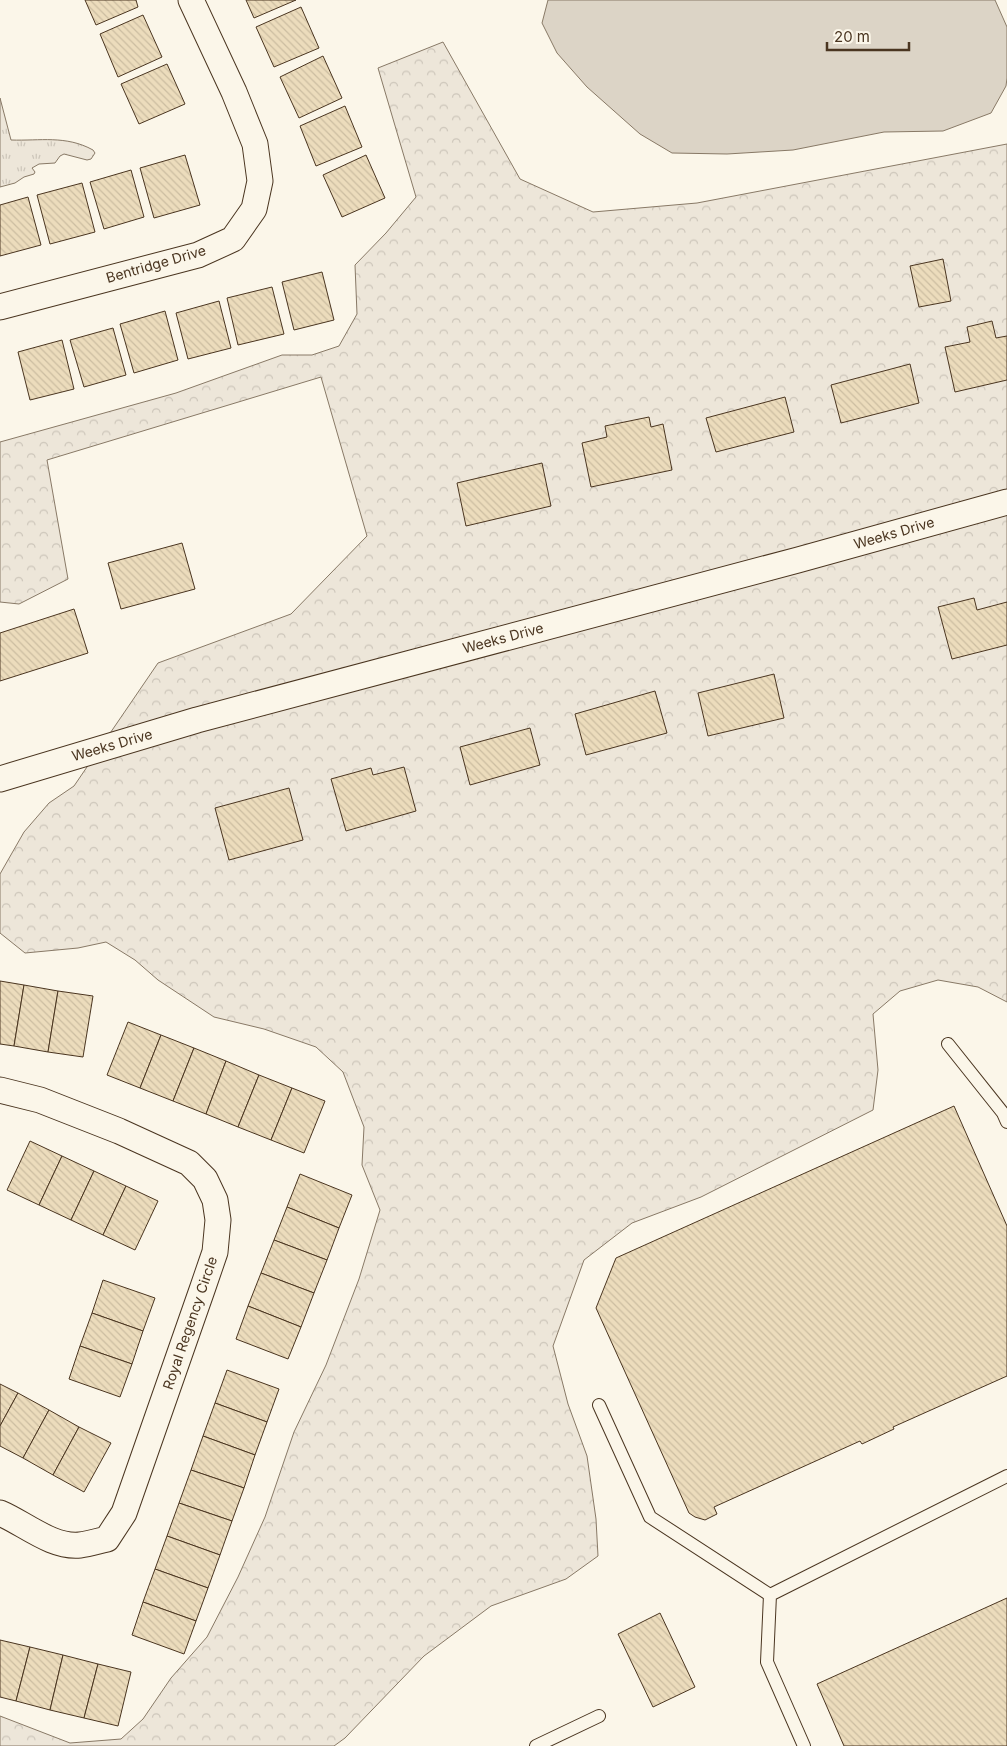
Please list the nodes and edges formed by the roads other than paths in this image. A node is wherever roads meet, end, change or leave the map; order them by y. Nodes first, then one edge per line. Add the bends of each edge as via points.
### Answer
1 (191, 0) edge
2 (0, 307) edge
3 (1007, 502) edge
4 (0, 778) edge
5 (948, 1044) dead end
6 (0, 1090) edge
7 (1007, 1122) edge
8 (599, 1405) dead end
9 (1007, 1476) edge
10 (0, 1513) edge
11 (770, 1595) junction
12 (599, 1716) dead end
13 (536, 1746) edge
14 (804, 1746) edge

1 - 2 street, Bentridge Drive via 255,144 260,181 254,209 233,239 198,255
3 - 4 street, Weeks Drive via 197,720
5 - 7 lane
6 - 10 street, Royal Regency Circle via 49,1104 119,1131 189,1163 205,1179 215,1200 218,1220 215,1252 203,1287 124,1513 107,1539 78,1545 56,1541
8 - 11 lane via 650,1517
9 - 11 lane
11 - 14 lane via 768,1662
12 - 13 lane

